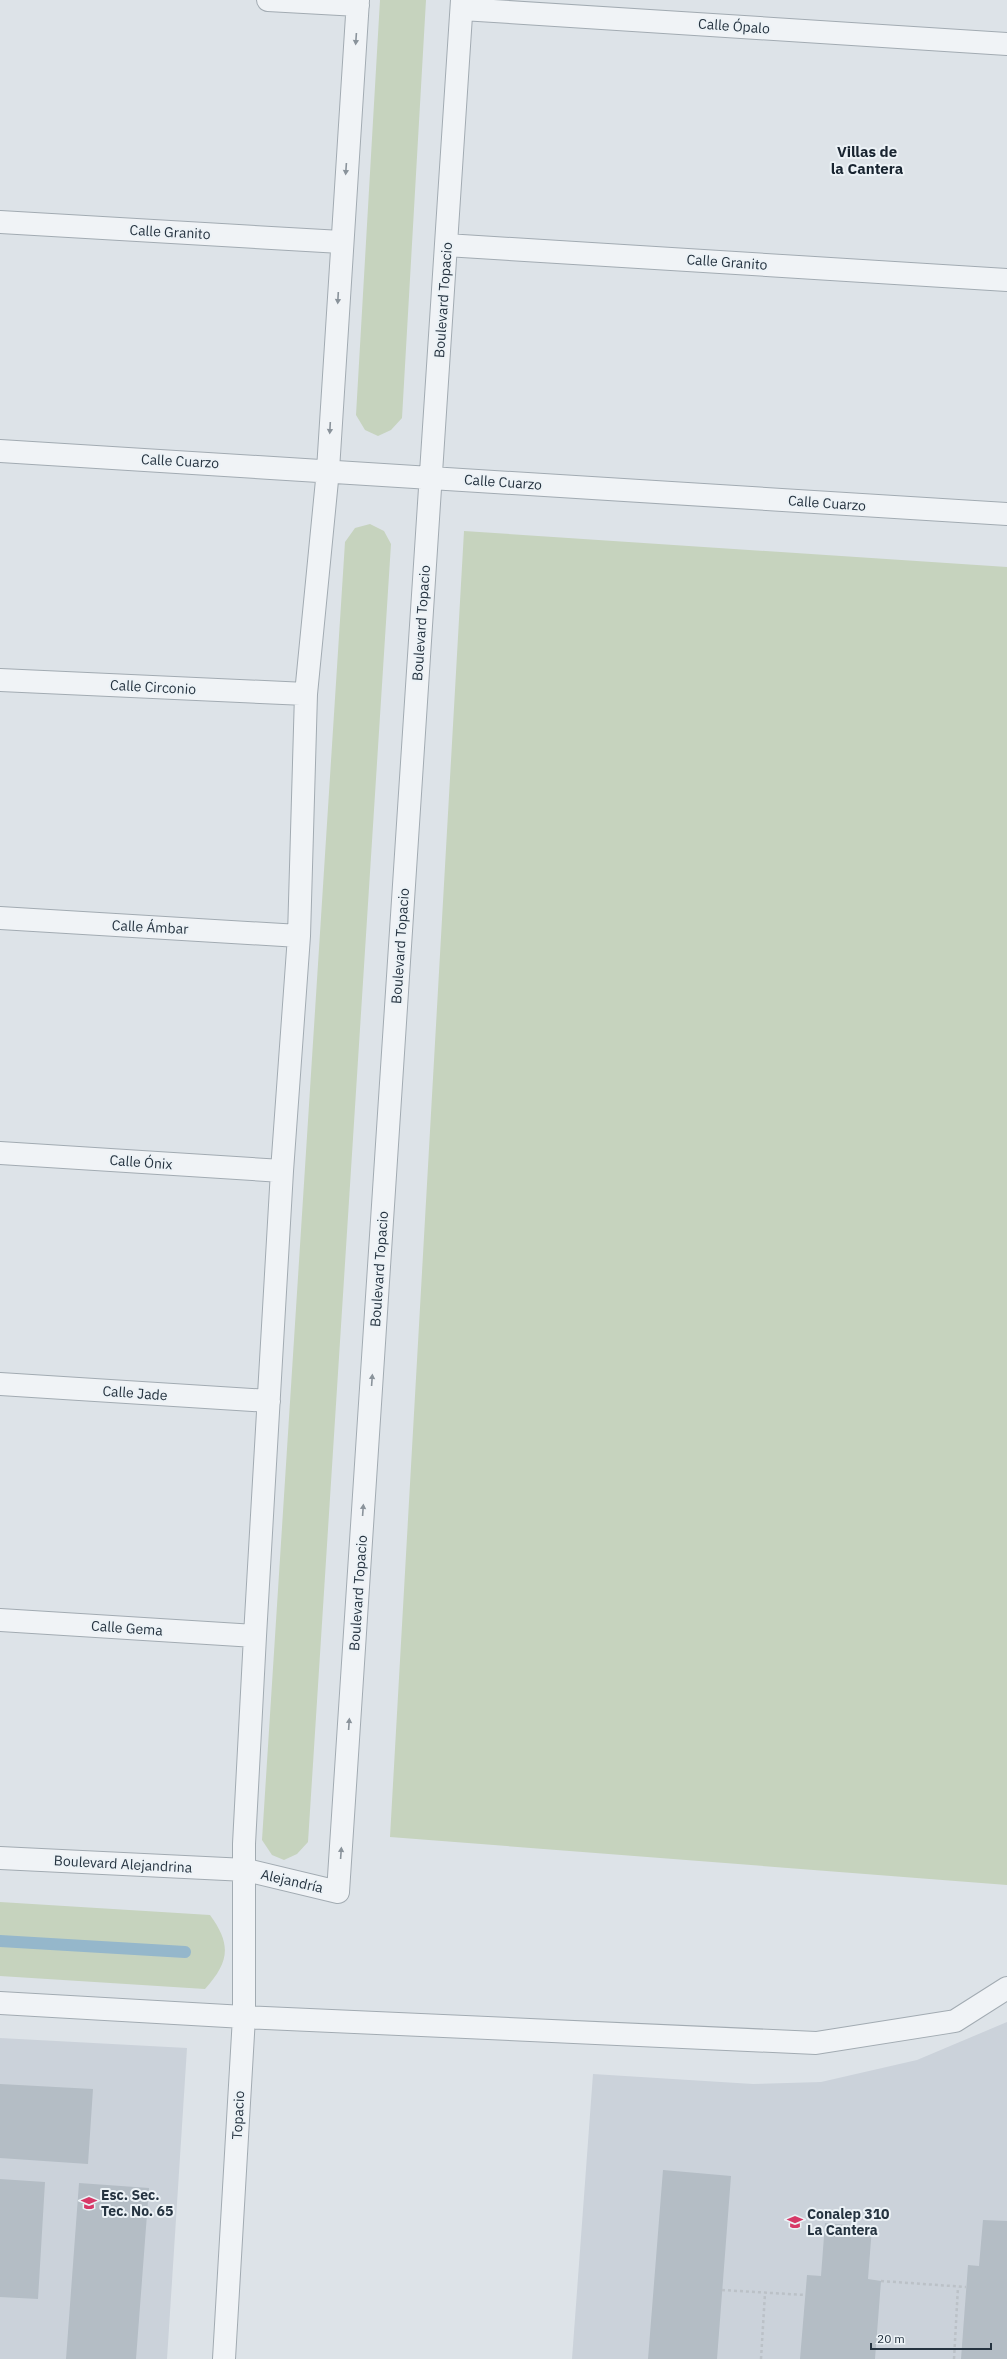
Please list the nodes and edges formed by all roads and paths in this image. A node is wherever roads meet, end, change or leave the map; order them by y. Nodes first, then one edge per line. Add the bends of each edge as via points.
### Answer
1 (268, 0) edge
2 (358, 2) edge
3 (462, 4) edge
4 (1007, 44) edge
5 (0, 222) edge
6 (341, 242) junction
7 (446, 245) junction
8 (1007, 280) edge
9 (0, 451) edge
10 (328, 470) junction
11 (431, 478) junction
12 (1007, 514) edge
13 (0, 680) edge
14 (306, 694) junction
15 (0, 918) edge
16 (299, 936) junction
17 (0, 1154) edge
18 (282, 1171) junction
19 (0, 1384) edge
20 (269, 1401) junction
21 (0, 1620) edge
22 (255, 1636) junction
23 (0, 1858) edge
24 (246, 1870) junction
25 (338, 1892) joint
26 (1007, 1988) edge
27 (0, 2003) edge
28 (244, 2017) junction
29 (881, 2281) dead end
30 (958, 2286) junction
31 (966, 2287) dead end
32 (722, 2290) dead end
33 (765, 2293) junction
34 (805, 2295) dead end
35 (224, 2359) edge
36 (761, 2359) edge
37 (954, 2359) edge

1 - 2 street
2 -> 6 street
3 - 4 street, Calle Ópalo
3 - 7 street, Boulevard Topacio
5 - 6 street, Calle Granito
6 -> 10 street
7 - 8 street, Calle Granito
7 - 11 street, Boulevard Topacio
9 - 10 street, Calle Cuarzo
10 - 11 street, Calle Cuarzo
10 - 14 street
11 - 12 street, Calle Cuarzo
25 -> 11 street, Boulevard Topacio
13 - 14 street, Calle Circonio
14 - 16 street
15 - 16 street, Calle Ámbar
16 - 18 street
17 - 18 street, Calle Ónix
18 - 20 street
19 - 20 street, Calle Jade
20 - 22 street
21 - 22 street, Calle Gema
22 - 24 street via 244,1844
23 - 24 street, Boulevard Alejandrina
24 - 25 street, Alejandría
24 - 28 street, Topacio
26 - 28 street via 955,2020 816,2043
27 - 28 street
28 - 35 street, Topacio
29 - 30 path
30 - 31 path
30 - 37 path
32 - 33 path
33 - 34 path
33 - 36 path

